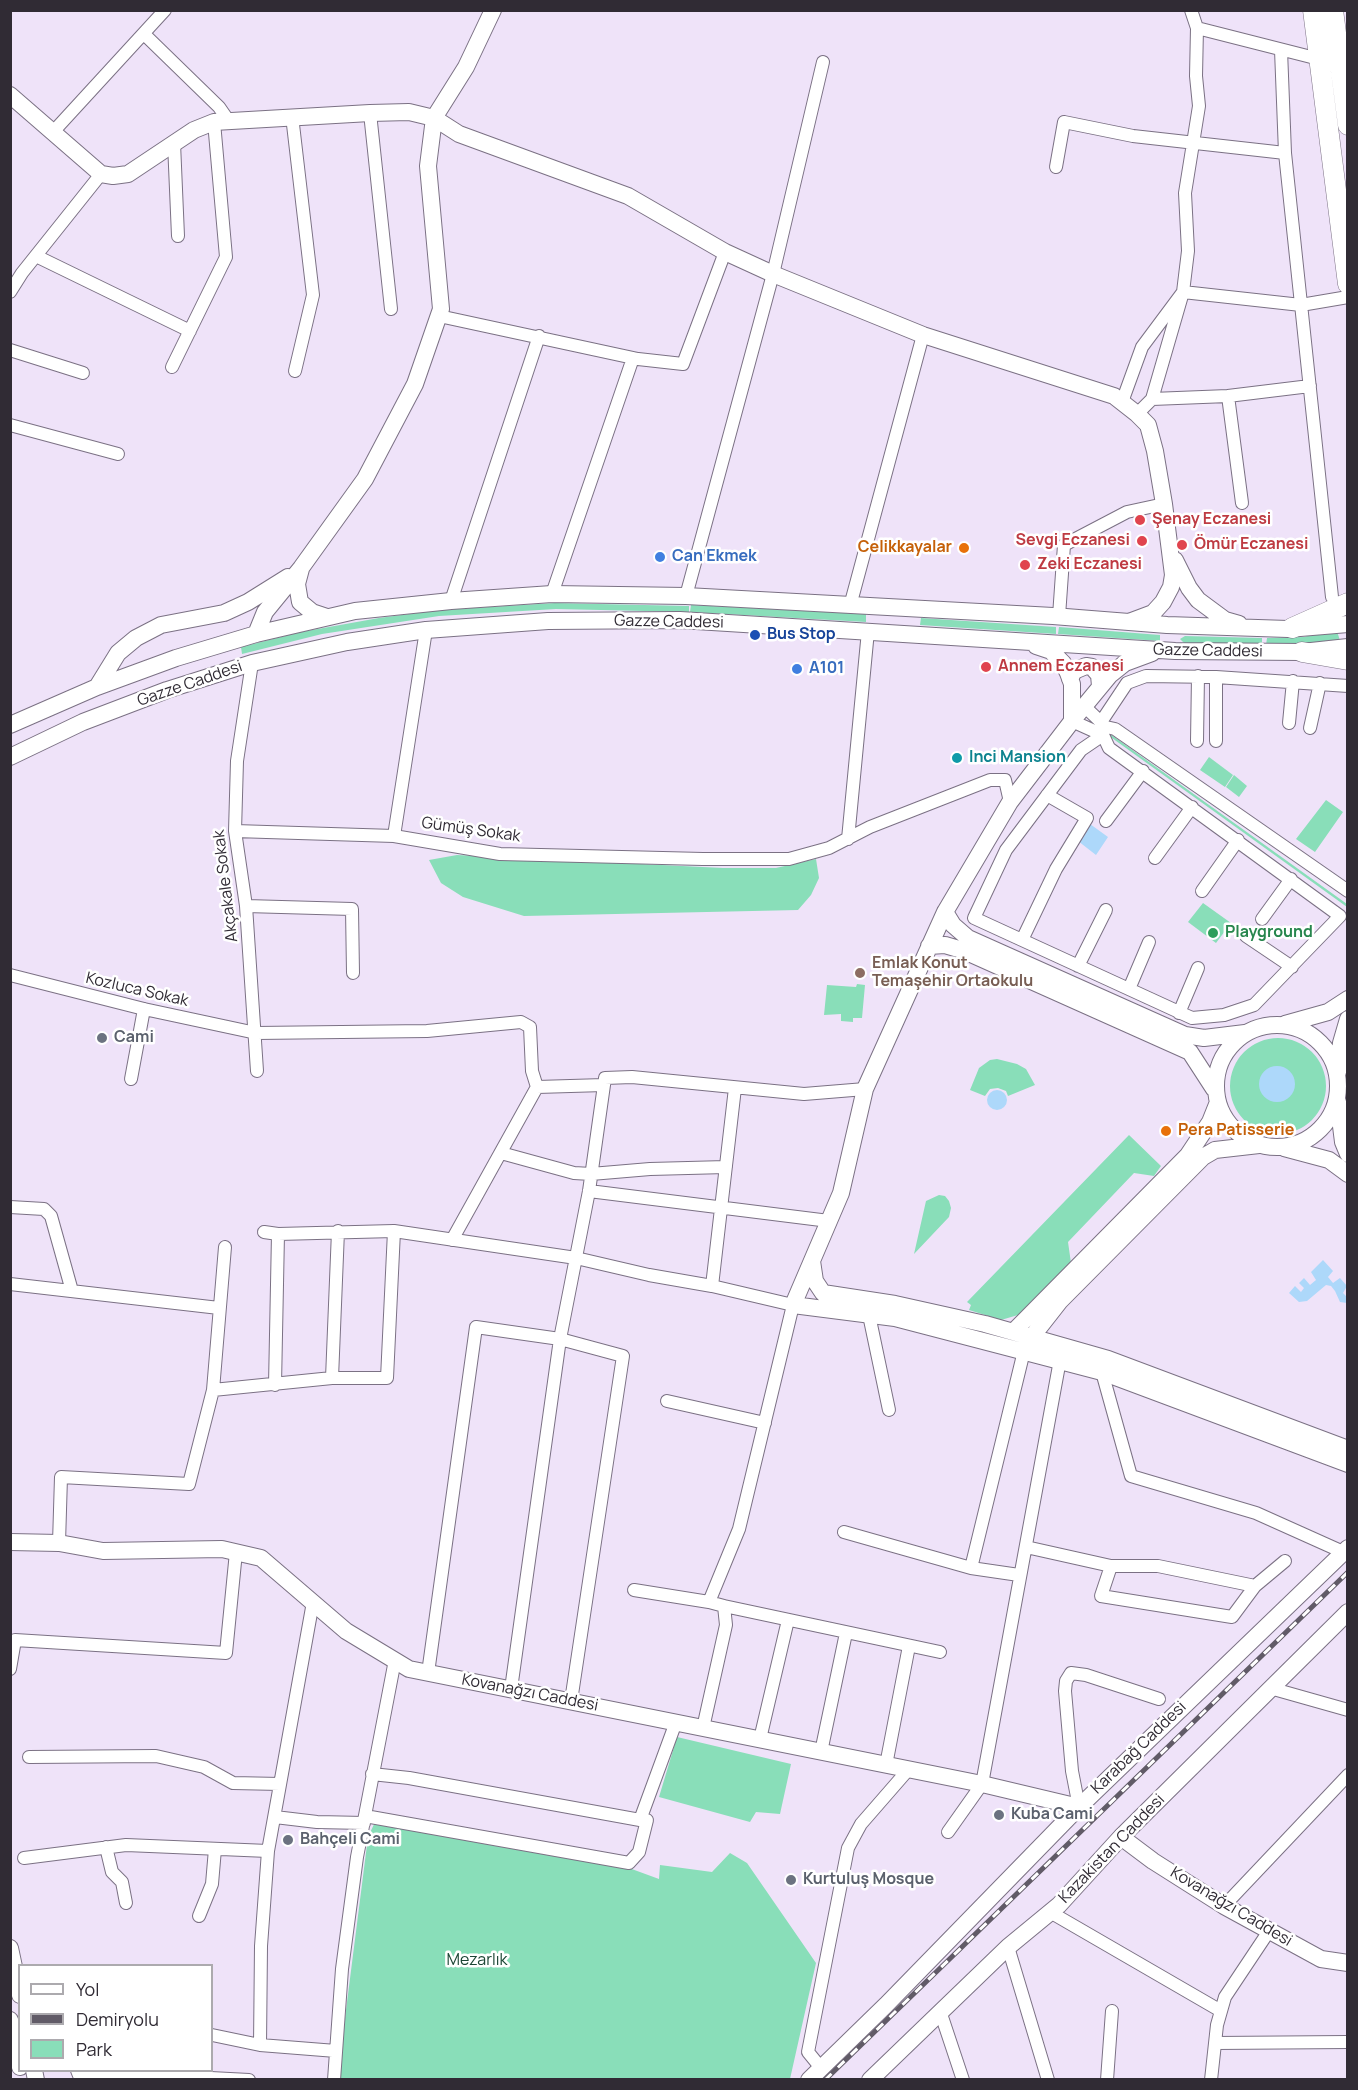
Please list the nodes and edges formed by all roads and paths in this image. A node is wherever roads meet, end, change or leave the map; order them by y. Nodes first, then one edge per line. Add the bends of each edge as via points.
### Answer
1 (165, 10) edge
2 (493, 10) edge
3 (1191, 10) edge
4 (1313, 10) edge
5 (1333, 10) edge
6 (1197, 28) junction
7 (144, 34) junction
8 (1281, 50) junction
9 (1319, 59) junction
10 (823, 62) dead end
11 (1344, 68) edge
12 (10, 95) edge
13 (370, 113) junction
14 (292, 116) junction
15 (434, 118) junction
16 (221, 121) junction
17 (1347, 125) edge
18 (53, 132) junction
19 (1194, 142) junction
20 (174, 143) junction
21 (1285, 153) junction
22 (1056, 167) dead end
23 (101, 174) junction
24 (178, 236) dead end
25 (725, 252) junction
26 (36, 256) junction
27 (773, 274) junction
28 (1347, 284) edge
29 (10, 292) edge
30 (1184, 292) junction
31 (1347, 297) edge
32 (1301, 304) junction
33 (391, 309) dead end
34 (439, 316) junction
35 (190, 331) junction
36 (923, 335) junction
37 (539, 336) junction
38 (10, 350) edge
39 (633, 357) junction
40 (172, 368) dead end
41 (295, 370) dead end
42 (83, 373) dead end
43 (1310, 386) junction
44 (1228, 396) junction
45 (1152, 399) junction
46 (1122, 402) junction
47 (1137, 414) junction
48 (10, 425) edge
49 (118, 454) dead end
50 (1242, 503) dead end
51 (1164, 504) junction
52 (1171, 544) junction
53 (301, 568) junction
54 (552, 594) junction
55 (686, 596) junction
56 (1340, 600) edge
57 (451, 601) junction
58 (850, 606) junction
59 (1059, 616) junction
60 (327, 617) junction
61 (1129, 622) junction
62 (1347, 624) edge
63 (1253, 628) junction
64 (1292, 628) junction
65 (426, 630) junction
66 (868, 631) junction
67 (256, 634) junction
68 (1003, 640) junction
69 (1347, 646) edge
70 (1158, 650) junction
71 (1302, 652) junction
72 (1347, 660) edge
73 (252, 663) junction
74 (1198, 676) junction
75 (1216, 676) junction
76 (1070, 679) junction
77 (1293, 681) junction
78 (1320, 683) junction
79 (1101, 686) junction
80 (1347, 686) edge
81 (97, 687) junction
82 (1084, 706) junction
83 (1072, 721) junction
84 (1101, 722) junction
85 (1289, 723) dead end
86 (10, 725) edge
87 (1310, 728) dead end
88 (1103, 735) junction
89 (1197, 741) dead end
90 (1216, 741) dead end
91 (10, 757) edge
92 (1143, 771) junction
93 (1047, 795) junction
94 (1010, 802) junction
95 (1192, 807) junction
96 (1106, 821) dead end
97 (235, 831) junction
98 (394, 836) junction
99 (848, 839) junction
100 (1238, 840) junction
101 (1155, 858) dead end
102 (1291, 879) junction
103 (1202, 891) dead end
104 (1347, 891) edge
105 (246, 906) junction
106 (1106, 910) dead end
107 (945, 912) junction
108 (1262, 919) dead end
109 (1246, 936) dead end
110 (1022, 940) junction
111 (1149, 942) dead end
112 (929, 946) junction
113 (1078, 966) junction
114 (1292, 967) junction
115 (1198, 968) dead end
116 (353, 973) dead end
117 (10, 975) edge
118 (1129, 988) junction
119 (1347, 999) edge
120 (144, 1009) junction
121 (1179, 1013) junction
122 (1347, 1019) edge
123 (1284, 1025) junction
124 (256, 1033) junction
125 (1245, 1033) junction
126 (257, 1071) dead end
127 (1337, 1076) junction
128 (131, 1078) dead end
129 (604, 1085) junction
130 (537, 1087) junction
131 (735, 1088) junction
132 (865, 1089) junction
133 (1216, 1095) junction
134 (1337, 1097) junction
135 (1259, 1145) junction
136 (1280, 1148) junction
137 (501, 1153) junction
138 (1347, 1154) edge
139 (726, 1167) junction
140 (591, 1174) junction
141 (1347, 1174) edge
142 (589, 1191) junction
143 (10, 1207) edge
144 (721, 1207) junction
145 (829, 1221) junction
146 (338, 1231) junction
147 (394, 1231) junction
148 (264, 1232) dead end
149 (278, 1234) junction
150 (452, 1240) junction
151 (225, 1247) dead end
152 (576, 1258) junction
153 (812, 1260) junction
154 (10, 1284) edge
155 (712, 1286) junction
156 (72, 1291) junction
157 (821, 1301) junction
158 (793, 1305) junction
159 (219, 1308) junction
160 (869, 1315) junction
161 (1013, 1332) junction
162 (560, 1339) junction
163 (1027, 1345) junction
164 (1060, 1360) junction
165 (1102, 1372) junction
166 (332, 1378) junction
167 (275, 1385) junction
168 (213, 1390) junction
169 (667, 1401) dead end
170 (889, 1410) dead end
171 (765, 1423) junction
172 (1347, 1449) edge
173 (1347, 1464) edge
174 (844, 1532) dead end
175 (10, 1542) edge
176 (58, 1543) junction
177 (1026, 1546) junction
178 (1345, 1550) edge
179 (236, 1552) junction
180 (1285, 1561) dead end
181 (1111, 1566) junction
182 (971, 1568) junction
183 (1019, 1575) junction
184 (1255, 1586) junction
185 (634, 1590) dead end
186 (313, 1602) junction
187 (709, 1602) junction
188 (724, 1606) junction
189 (1347, 1612) edge
190 (788, 1620) junction
191 (846, 1633) junction
192 (909, 1646) junction
193 (940, 1652) dead end
194 (395, 1660) junction
195 (10, 1669) edge
196 (428, 1673) junction
197 (1270, 1688) junction
198 (511, 1689) junction
199 (1160, 1699) dead end
200 (571, 1701) junction
201 (1347, 1710) edge
202 (676, 1722) junction
203 (703, 1728) junction
204 (760, 1739) junction
205 (821, 1752) junction
206 (29, 1756) dead end
207 (886, 1765) junction
208 (908, 1770) junction
209 (372, 1774) junction
210 (1347, 1775) edge
211 (280, 1784) junction
212 (982, 1784) junction
213 (1079, 1807) junction
214 (274, 1817) junction
215 (364, 1820) junction
216 (640, 1820) junction
217 (948, 1832) dead end
218 (1121, 1837) junction
219 (106, 1847) junction
220 (215, 1849) junction
221 (268, 1851) junction
222 (24, 1858) dead end
223 (126, 1903) dead end
224 (1224, 1906) junction
225 (1050, 1912) junction
226 (199, 1917) dead end
227 (1269, 1931) junction
228 (1008, 1947) junction
229 (10, 1948) edge
230 (1347, 1963) edge
231 (18, 1986) edge
232 (940, 2011) junction
233 (1112, 2011) dead end
234 (1221, 2011) junction
235 (10, 2020) edge
236 (213, 2035) edge
237 (1347, 2042) edge
238 (1215, 2043) junction
239 (260, 2045) junction
240 (336, 2051) junction
241 (18, 2059) edge
242 (815, 2074) edge
243 (82, 2076) edge
244 (249, 2079) edge
245 (334, 2079) edge
246 (870, 2079) edge
247 (963, 2079) edge
248 (1048, 2079) edge
249 (1107, 2079) edge
250 (1211, 2079) edge

1 - 7 street
2 - 15 main road via 466,67
3 - 6 street
4 - 9 main road
5 - 11 main road
6 - 8 street
6 - 19 street via 1199,106
7 - 16 street via 219,107
7 - 18 street
8 - 9 street
8 - 21 street
9 - 28 main road
10 - 27 street
11 - 17 main road
12 - 18 main road
13 - 14 main road
13 - 15 main road via 409,112
13 - 33 street
14 - 16 main road
14 - 41 street via 313,295
15 - 25 main road via 459,134 628,196
15 - 34 main road via 428,166
16 - 20 main road via 194,130
16 - 35 street via 226,257
18 - 23 main road
19 - 21 street
19 - 22 street via 1133,136 1064,122
19 - 30 street via 1185,193 1188,251
20 - 23 main road via 128,174
20 - 24 street
21 - 32 street
23 - 26 street
25 - 27 main road
25 - 39 street via 683,364
26 - 29 street
26 - 35 street
27 - 36 main road
27 - 55 street
30 - 32 street
30 - 45 street
30 - 46 street via 1142,347
31 - 32 street
32 - 43 street
34 - 37 street
34 - 53 main road via 415,384 365,479
35 - 40 street
36 - 46 main road via 1114,396
36 - 58 street
37 - 39 street
37 - 57 street
38 - 42 street
39 - 54 street
43 - 44 street
43 - 56 street
44 - 45 street
44 - 50 street
45 - 47 street
46 - 47 main road
47 - 51 main road via 1148,425
48 - 49 street
51 - 52 main road
51 - 59 street via 1127,512 1064,545
52 - 61 main road via 1173,575 1163,602 1153,614
52 - 63 main road via 1176,563 1198,600 1225,620
53 - 60 main road via 297,584 300,602
53 - 67 main road via 265,612
53 - 81 main road via 224,613 161,625 136,638 118,654
54 - 55 main road, Gazze Caddesi
54 - 57 main road, Gazze Caddesi
55 - 58 main road, Gazze Caddesi
56 - 64 main road
57 - 60 main road, Gazze Caddesi
58 - 59 main road, Gazze Caddesi
59 - 61 main road, Gazze Caddesi
60 - 67 main road, Gazze Caddesi
61 - 63 main road, Gazze Caddesi
62 - 64 main road, Gazze Caddesi
63 - 64 main road, Gazze Caddesi
65 - 66 main road, Gazze Caddesi via 548,621 680,621
65 - 73 main road, Gazze Caddesi
65 - 98 street
66 - 68 main road, Gazze Caddesi
66 - 99 street
67 - 81 main road, Gazze Caddesi
68 - 70 main road, Gazze Caddesi
68 - 76 main road via 1051,651 1063,663
69 - 71 main road, Gazze Caddesi
70 - 71 main road, Gazze Caddesi
70 - 79 main road via 1125,663
71 - 72 main road
73 - 91 main road, Gazze Caddesi via 83,722
73 - 97 street, Akçakale Sokak via 237,761
74 - 75 street
74 - 84 street via 1146,676 1127,682
74 - 89 street
75 - 77 street
75 - 90 street
76 - 79 main road via 1074,671 1092,667
76 - 83 main road
77 - 78 street
77 - 85 street
78 - 80 street
78 - 87 street
79 - 82 main road
81 - 86 main road, Gazze Caddesi
82 - 83 main road
82 - 84 street
83 - 88 street
83 - 94 main road
84 - 104 street
88 - 92 street via 1109,748
88 - 93 street via 1081,750
92 - 95 street
92 - 96 street
93 - 110 street via 1087,818 1056,869
93 - 110 street via 1006,850 974,918
94 - 99 street, Gümüş Sokak via 1005,780 990,780
94 - 107 main road
95 - 100 street
95 - 101 street
97 - 98 street, Gümüş Sokak
97 - 105 street, Akçakale Sokak
98 - 99 street, Gümüş Sokak via 500,854 703,859 789,859
100 - 102 street
100 - 103 street
102 - 108 street
102 - 114 street via 1340,916
105 - 116 street via 352,909
105 - 124 street, Akçakale Sokak
106 - 113 street
107 - 112 main road
107 - 125 main road via 953,926 968,938 1185,1035 1204,1038
109 - 114 street
110 - 113 street
111 - 118 street
112 - 132 main road
112 - 133 main road via 962,950 1190,1052
113 - 118 street
114 - 121 street via 1254,1005 1224,1015 1192,1018
115 - 121 street
117 - 120 street, Kozluca Sokak
118 - 121 street
119 - 123 main road via 1329,1012
120 - 124 street, Kozluca Sokak
120 - 128 street
122 - 127 main road
123 - 125 main road via 1264,1026
123 - 127 main road via 1303,1030 1319,1041 1331,1057
124 - 126 street, Akçakale Sokak
124 - 130 street, Kozluca Sokak via 427,1031 521,1022 530,1027 532,1071
125 - 133 main road via 1230,1046 1220,1063
127 - 134 main road
129 - 130 street
129 - 131 street via 605,1078 632,1077
129 - 140 street
130 - 137 street
131 - 132 street via 804,1094
131 - 139 street
132 - 145 main road via 841,1193
133 - 135 main road via 1226,1121 1241,1136
133 - 161 main road via 1210,1122 1188,1155
134 - 136 main road via 1330,1116 1317,1132 1300,1143
134 - 138 main road
135 - 136 main road
135 - 163 main road via 1215,1150 1203,1157 1060,1302
136 - 141 main road via 1329,1160
137 - 140 street
137 - 150 street
139 - 140 street
139 - 144 street
140 - 142 street
142 - 144 street
142 - 152 street
143 - 156 street via 44,1209 51,1216
144 - 145 street
144 - 155 street
145 - 153 main road
146 - 147 street
146 - 149 street
146 - 166 street
147 - 150 street
147 - 166 street via 387,1378
148 - 149 street
149 - 167 street
150 - 152 street
151 - 159 street
152 - 155 street
152 - 162 street
153 - 157 main road
153 - 158 main road
154 - 156 street
155 - 158 street
156 - 159 street
157 - 158 main road
157 - 160 main road
157 - 161 main road via 895,1304
158 - 171 street
159 - 168 street
160 - 163 main road
160 - 170 street
161 - 163 main road
162 - 196 street via 476,1327
162 - 198 street
162 - 200 street via 623,1356
163 - 164 main road
163 - 172 main road via 1108,1359
163 - 182 street
164 - 165 main road
164 - 177 street
165 - 173 main road
165 - 178 street via 1131,1476 1257,1513
166 - 167 street
167 - 168 street
168 - 176 street via 189,1484 61,1477
169 - 171 street
171 - 187 street via 739,1529
174 - 182 street
175 - 176 main road, Kovanağzı Caddesi
176 - 179 main road, Kovanağzı Caddesi via 103,1551
177 - 181 street
177 - 183 street
178 - 213 main road, Karabağ Caddesi
179 - 186 main road, Kovanağzı Caddesi via 261,1558
179 - 195 street via 226,1653 15,1640
180 - 184 street
181 - 184 street via 1158,1566
181 - 184 street via 1101,1596 1232,1617
182 - 183 street
183 - 212 street
185 - 187 street
186 - 194 main road, Kovanağzı Caddesi via 346,1630
186 - 211 street
187 - 188 street
188 - 190 street
188 - 203 street via 726,1625
189 - 197 main road, Kazakistan Caddesi
190 - 191 street
190 - 204 street
191 - 192 street
191 - 205 street
192 - 193 street
192 - 207 street
194 - 196 main road, Kovanağzı Caddesi via 409,1669
194 - 209 street
196 - 198 main road, Kovanağzı Caddesi
197 - 201 street
197 - 218 main road, Kazakistan Caddesi
198 - 200 main road, Kovanağzı Caddesi
199 - 213 street via 1071,1673 1065,1691
200 - 202 main road, Kovanağzı Caddesi
202 - 203 main road, Kovanağzı Caddesi
202 - 216 street
203 - 204 main road, Kovanağzı Caddesi
204 - 205 main road, Kovanağzı Caddesi
205 - 207 main road, Kovanağzı Caddesi
206 - 211 street via 156,1756 204,1767 232,1783
207 - 208 main road, Kovanağzı Caddesi
208 - 212 main road, Kovanağzı Caddesi
208 - 242 street via 861,1824 848,1848 808,2052
209 - 215 street
209 - 216 street
210 - 224 street
211 - 214 street
212 - 213 main road, Kovanağzı Caddesi
212 - 217 street
213 - 242 main road, Karabağ Caddesi
214 - 215 street via 317,1822
214 - 221 street
215 - 216 street via 629,1863 639,1852 647,1820
215 - 240 street via 342,1969
218 - 224 main road, Kovanağzı Caddesi
218 - 225 main road, Kazakistan Caddesi
219 - 220 street
219 - 222 street
219 - 223 street via 112,1872 122,1882
220 - 221 street
220 - 226 street via 212,1884
221 - 239 street via 261,1946
224 - 227 main road, Kovanağzı Caddesi
225 - 228 main road, Kazakistan Caddesi
225 - 234 street
227 - 230 main road, Kovanağzı Caddesi via 1321,1959
227 - 234 street via 1225,1997
228 - 232 main road, Kazakistan Caddesi
228 - 248 street
229 - 231 main road
232 - 246 main road, Kazakistan Caddesi
232 - 247 street
233 - 249 street
234 - 238 street
235 - 241 main road
236 - 239 street
237 - 238 street
238 - 250 street
239 - 240 street
240 - 245 street
243 - 244 street

